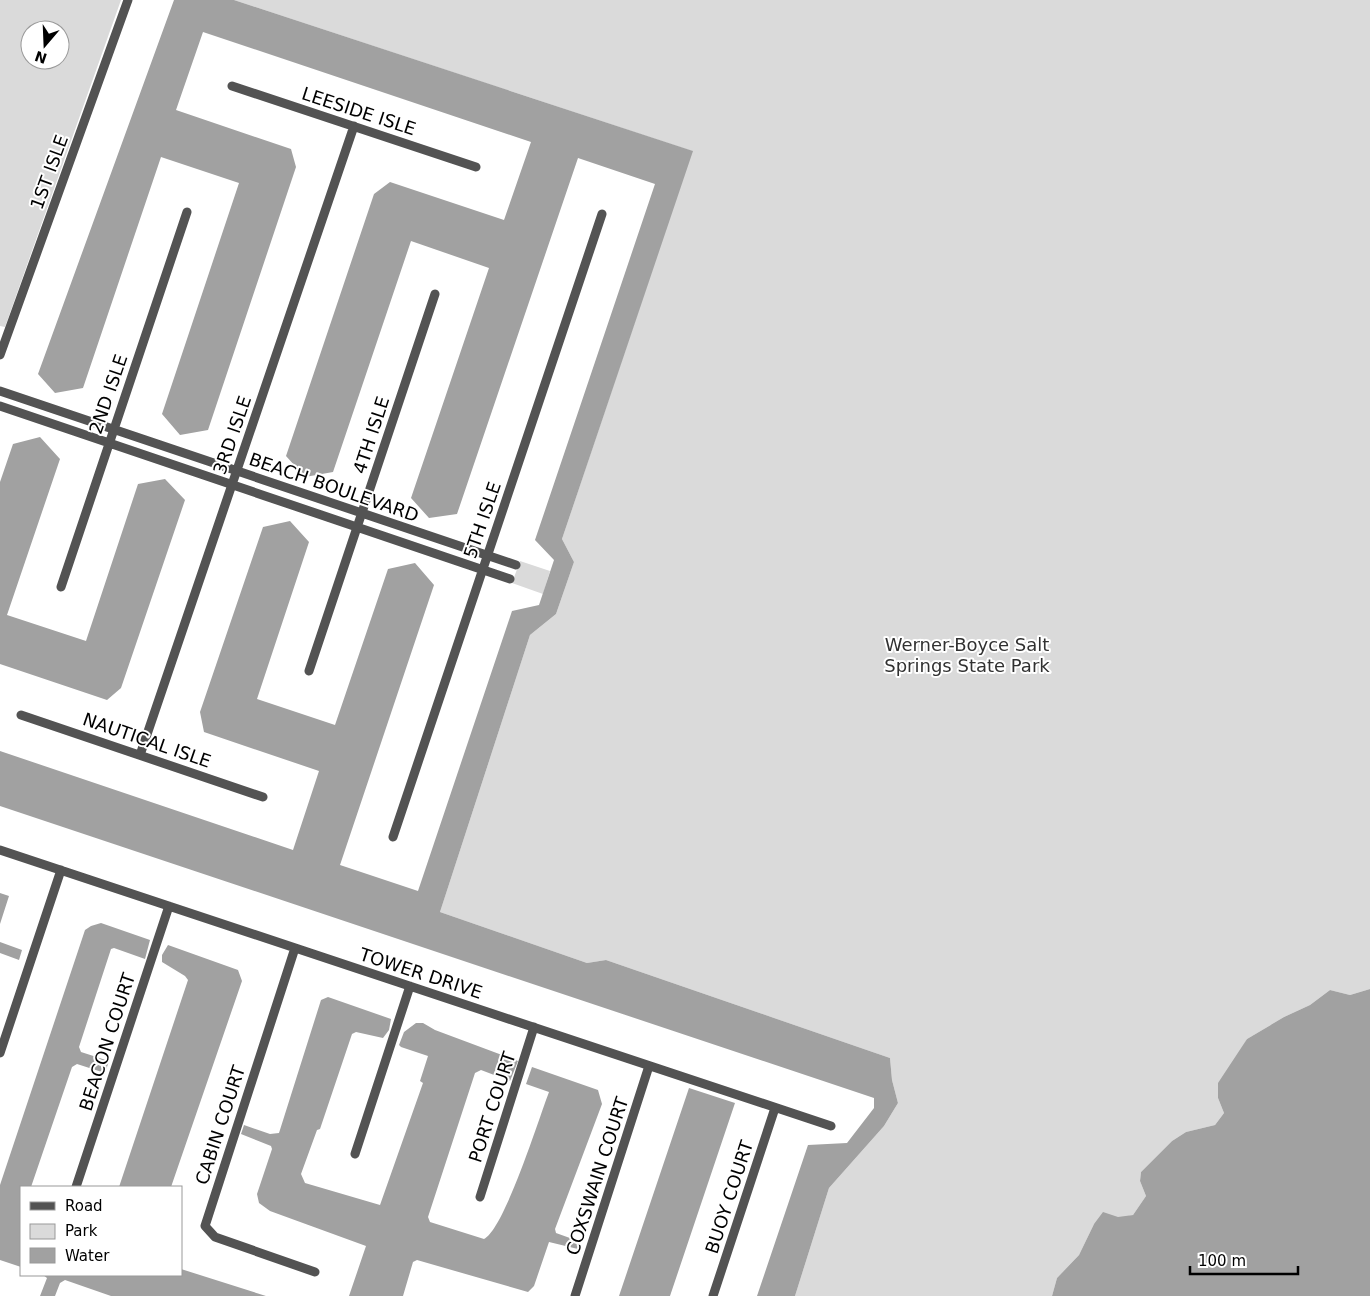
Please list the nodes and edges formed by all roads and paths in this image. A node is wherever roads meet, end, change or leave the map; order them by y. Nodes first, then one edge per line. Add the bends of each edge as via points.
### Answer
1 (128, 0) edge
2 (232, 86) dead end
3 (354, 126) junction
4 (476, 167) dead end
5 (187, 212) dead end
6 (602, 214) dead end
7 (435, 294) dead end
8 (0, 355) edge
9 (0, 391) edge
10 (0, 406) edge
11 (114, 429) junction
12 (109, 444) junction
13 (237, 471) junction
14 (232, 485) junction
15 (362, 513) junction
16 (357, 527) junction
17 (488, 556) junction
18 (516, 565) dead end
19 (483, 570) junction
20 (510, 579) dead end
21 (60, 587) dead end
22 (309, 671) dead end
23 (21, 715) dead end
24 (140, 755) junction
25 (263, 797) dead end
26 (393, 837) dead end
27 (0, 850) edge
28 (61, 870) junction
29 (169, 906) junction
30 (295, 948) junction
31 (410, 986) junction
32 (534, 1028) junction
33 (0, 1053) edge
34 (649, 1066) junction
35 (775, 1108) junction
36 (831, 1126) dead end
37 (355, 1154) dead end
38 (76, 1186) edge
39 (480, 1197) dead end
40 (314, 1272) dead end
41 (575, 1296) edge
42 (713, 1296) edge

1 - 8 street, 1ST ISLE
2 - 3 street, LEESIDE ISLE
3 - 4 street, LEESIDE ISLE
3 - 13 street, 3RD ISLE
5 - 11 street, 2ND ISLE
6 - 17 street, 5TH ISLE
7 - 15 street, 4TH ISLE
9 - 11 street, BEACH BOULEVARD
10 - 12 street, BEACH BOULEVARD
11 - 12 street, 2ND ISLE
11 - 13 street, BEACH BOULEVARD
12 - 14 street, BEACH BOULEVARD
12 - 21 street, 2ND ISLE
13 - 14 street, 3RD ISLE
13 - 15 street, BEACH BOULEVARD
14 - 16 street, BEACH BOULEVARD
14 - 24 street, 3RD ISLE
15 - 16 street, 4TH ISLE
15 - 17 street, BEACH BOULEVARD
16 - 19 street, BEACH BOULEVARD
16 - 22 street, 4TH ISLE
17 - 18 street, BEACH BOULEVARD
17 - 19 street, 5TH ISLE
19 - 20 street, BEACH BOULEVARD
19 - 26 street, 5TH ISLE
23 - 24 street, NAUTICAL ISLE
24 - 25 street, NAUTICAL ISLE
27 - 28 street, TOWER DRIVE
28 - 29 street, TOWER DRIVE
28 - 33 street
29 - 30 street, TOWER DRIVE
29 - 38 street, BEACON COURT
30 - 31 street, TOWER DRIVE
30 - 40 street, CABIN COURT via 205,1226 214,1237
31 - 32 street, TOWER DRIVE
31 - 37 street
32 - 34 street, TOWER DRIVE
32 - 39 street, PORT COURT
34 - 35 street, TOWER DRIVE
34 - 41 street, COXSWAIN COURT
35 - 36 street, TOWER DRIVE
35 - 42 street, BUOY COURT

